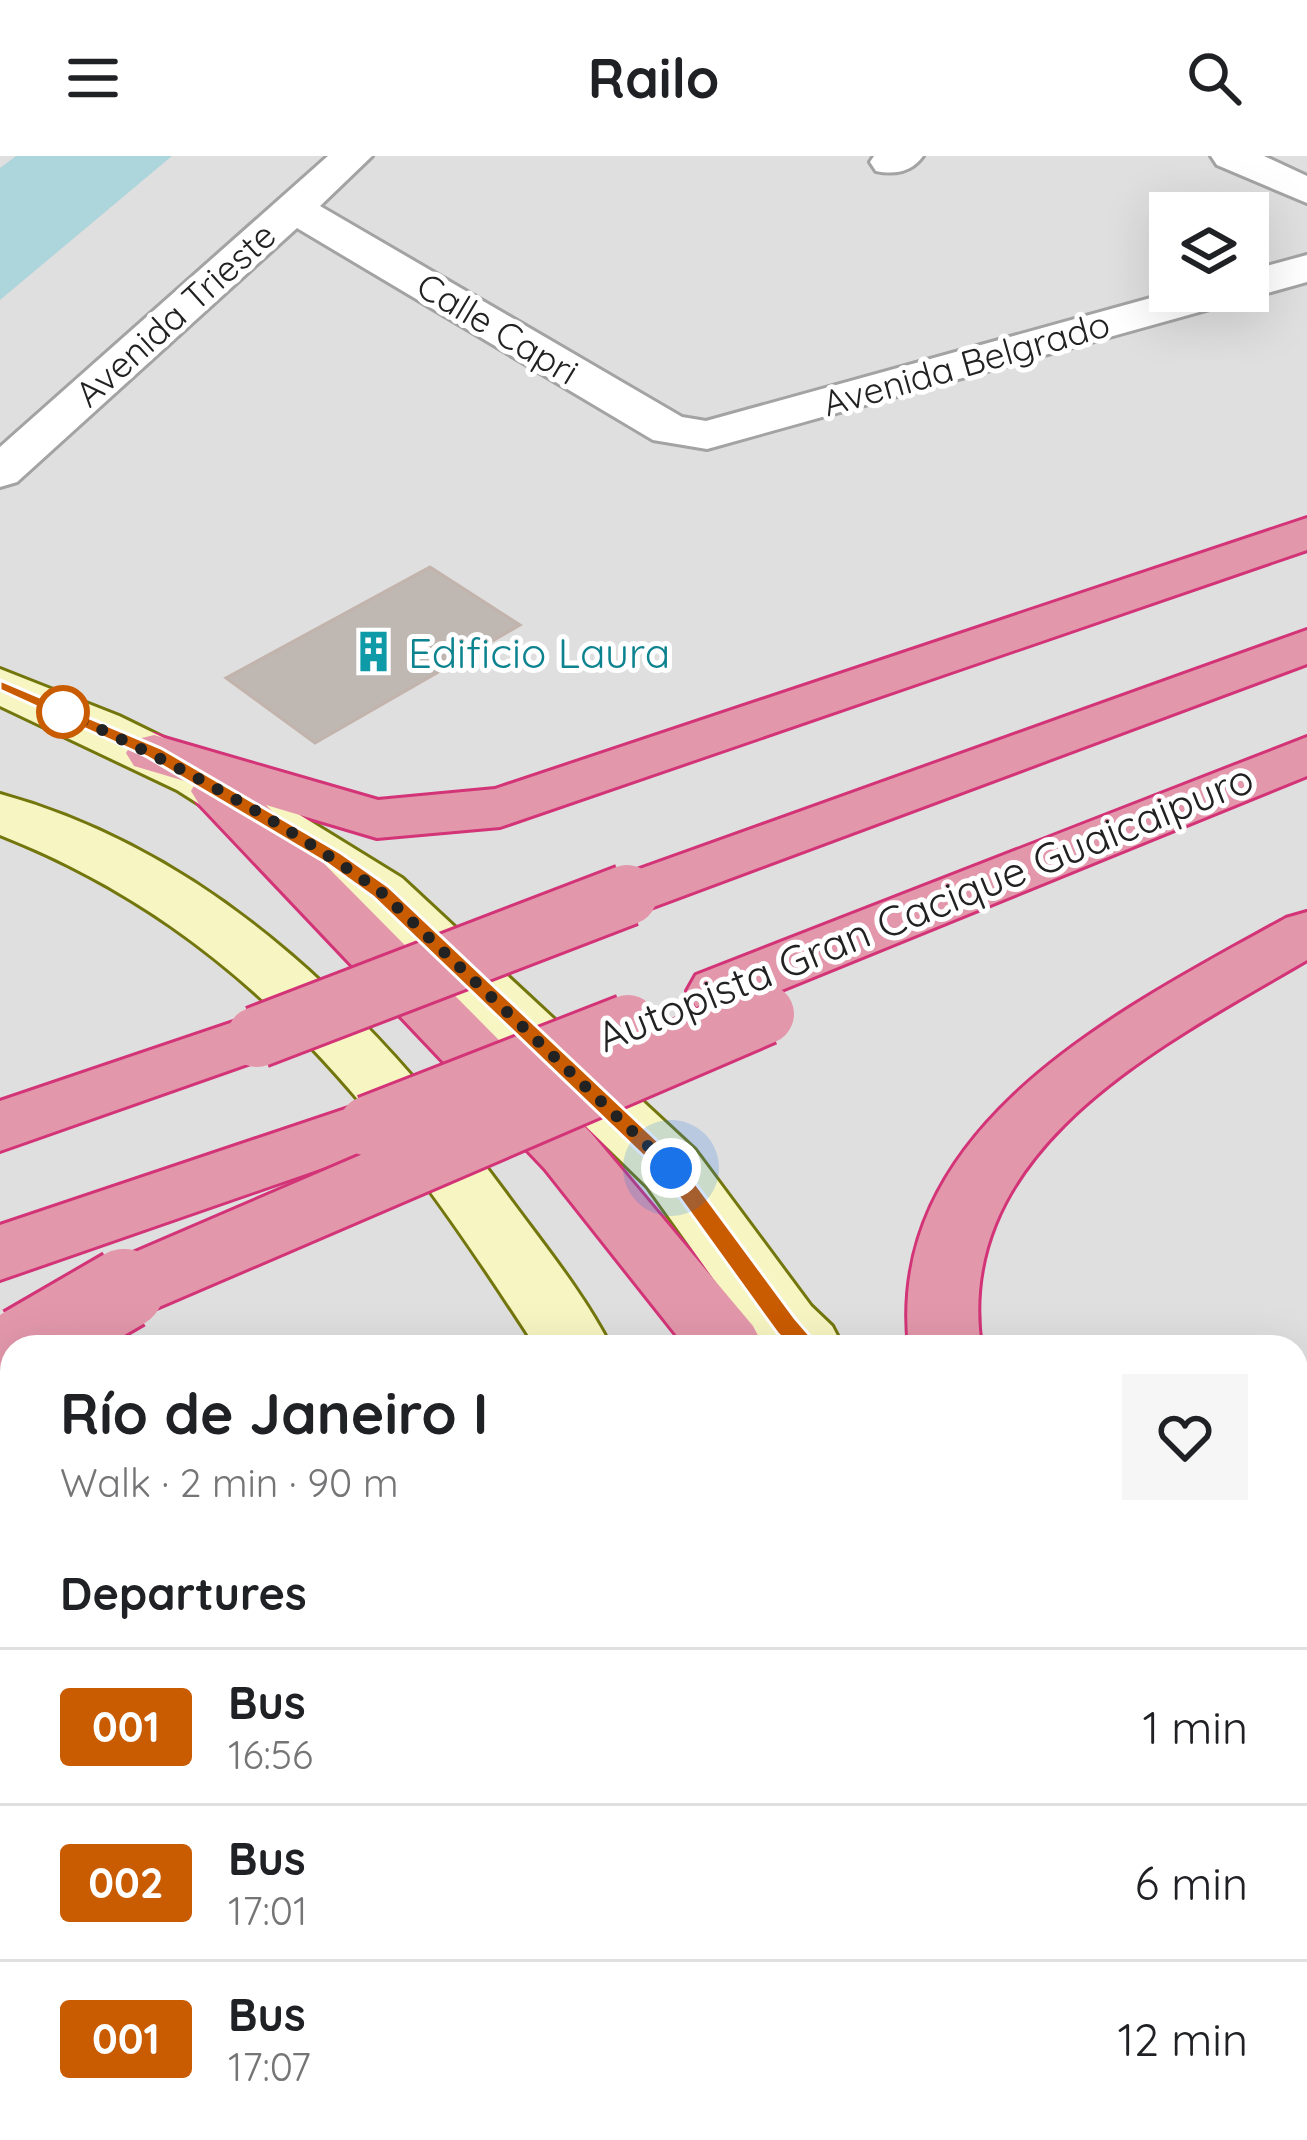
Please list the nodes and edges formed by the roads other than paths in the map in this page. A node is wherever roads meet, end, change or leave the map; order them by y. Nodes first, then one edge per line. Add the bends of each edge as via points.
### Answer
1 (352, 156) edge
2 (1232, 156) edge
3 (1307, 191) edge
4 (292, 208) junction
5 (1307, 268) edge
6 (1269, 279) edge
7 (1149, 312) edge
8 (707, 435) joint
9 (0, 472) edge
10 (1307, 533) edge
11 (1307, 646) edge
12 (0, 686) edge
13 (154, 753) junction
14 (1307, 755) edge
15 (219, 791) junction
16 (0, 813) edge
17 (1307, 933) edge
18 (741, 1003) junction
19 (0, 1126) edge
20 (0, 1253) edge
21 (42, 1335) edge
22 (567, 1335) edge
23 (718, 1335) edge
24 (795, 1335) edge
25 (942, 1335) edge

1 - 4 street, Avenida Trieste
2 - 3 street
4 - 8 street, Calle Capri via 670,430
4 - 9 street, Avenida Trieste
5 - 6 street
7 - 8 street, Avenida Belgrado
10 - 13 highway via 500,808 376,819
11 - 19 highway, bridge
12 - 13 street
13 - 15 street
14 - 18 highway, Autopista Gran Cacique Guaicaipuro via 1076,849
15 - 23 highway via 568,1151
15 - 24 street via 381,892 671,1168
16 - 22 street via 171,899 263,962 374,1074
17 - 25 highway via 1132,1037 1044,1102 973,1191 950,1245
18 - 20 highway, Autopista Gran Cacique Guaicaipuro, bridge
18 - 21 highway, bridge via 135,1283

